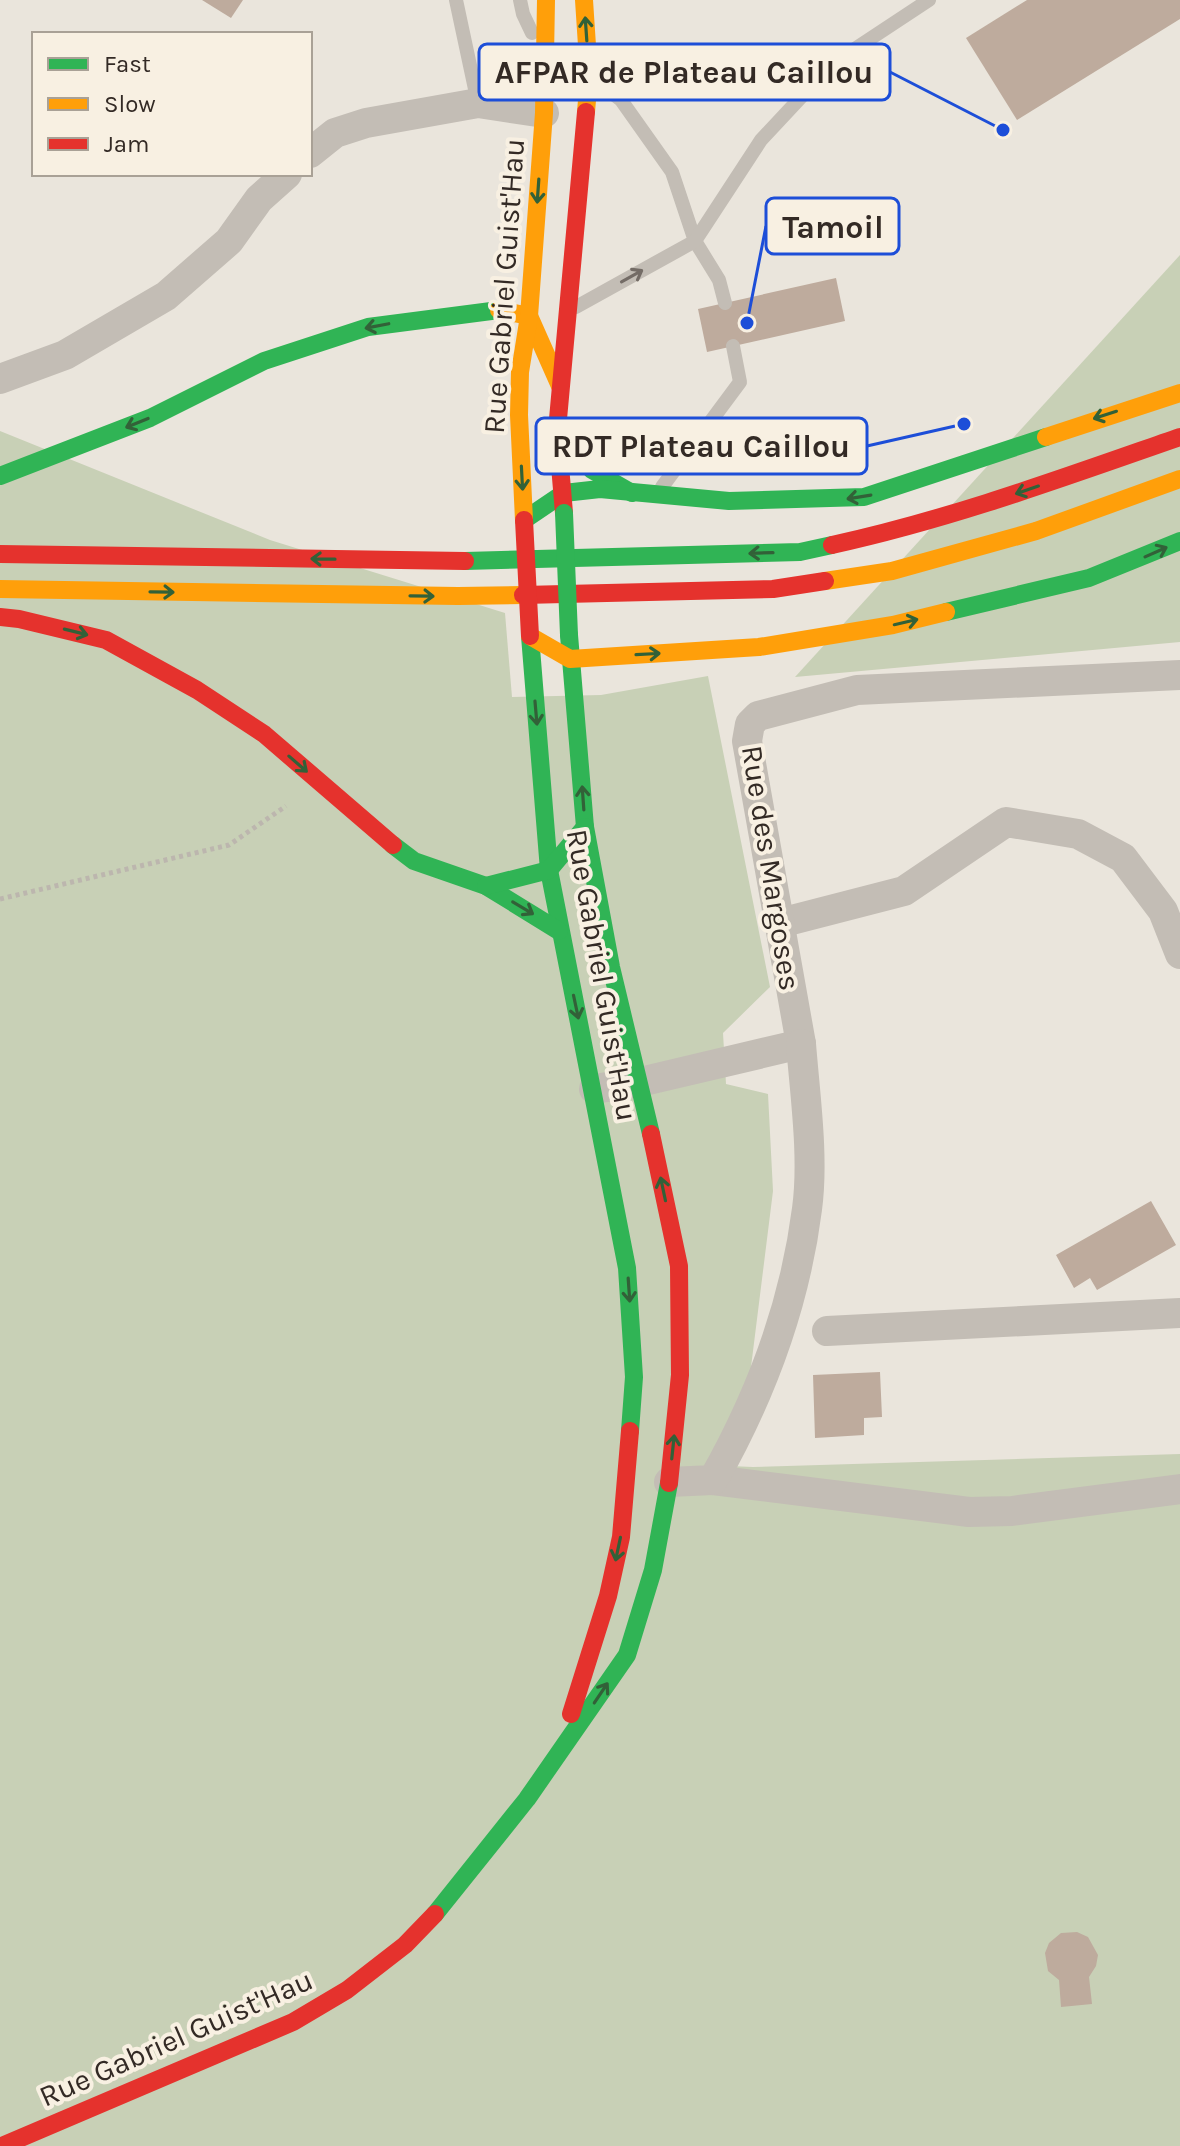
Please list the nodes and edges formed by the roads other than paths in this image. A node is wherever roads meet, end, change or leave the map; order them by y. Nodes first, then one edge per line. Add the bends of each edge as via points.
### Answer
1 (456, 0) edge
2 (520, 0) edge
3 (546, 0) edge
4 (584, 0) edge
5 (929, 0) edge
6 (546, 59) junction
7 (589, 76) junction
8 (478, 103) junction
9 (544, 113) junction
10 (312, 151) edge
11 (285, 176) edge
12 (695, 241) junction
13 (725, 303) dead end
14 (569, 311) junction
15 (529, 316) junction
16 (733, 346) dead end
17 (0, 379) edge
18 (560, 386) junction
19 (1180, 393) edge
20 (557, 430) junction
21 (1180, 437) edge
22 (0, 476) edge
23 (1180, 479) edge
24 (564, 493) junction
25 (632, 493) junction
26 (655, 496) junction
27 (524, 520) junction
28 (1180, 541) edge
29 (0, 554) edge
30 (0, 589) edge
31 (0, 617) edge
32 (530, 636) junction
33 (570, 659) junction
34 (1180, 675) edge
35 (585, 827) junction
36 (549, 870) junction
37 (486, 886) junction
38 (780, 923) junction
39 (559, 931) junction
40 (1180, 954) edge
41 (801, 1044) junction
42 (640, 1082) junction
43 (594, 1089) junction
44 (1180, 1313) edge
45 (827, 1331) dead end
46 (713, 1480) junction
47 (669, 1482) junction
48 (1180, 1489) edge
49 (557, 1758) junction
50 (2, 2146) edge

1 - 8 lane
2 - 6 lane
3 - 6 main road, Rue Gabriel Guist'Hau
7 -> 4 main road
5 - 12 lane via 832,64 761,140
6 - 7 street
6 - 9 main road, Rue Gabriel Guist'Hau
7 - 12 lane via 621,100 672,172
7 - 14 main road
8 - 9 street
8 - 10 street via 366,123 335,133
9 -> 15 main road, Rue Gabriel Guist'Hau
11 - 17 street via 259,199 229,241 166,296 65,355
12 - 13 lane via 719,280
14 -> 12 lane
14 - 18 main road
15 - 18 main road
15 -> 22 main road via 495,309 368,327 264,361 150,418
15 -> 27 main road, Rue Gabriel Guist'Hau via 520,372
16 - 26 lane via 740,382
18 - 20 main road
19 -> 26 main road via 864,497 763,502
20 - 24 main road
20 - 25 main road via 592,470
21 -> 29 main road via 892,532 800,552 457,561
30 -> 23 main road via 458,596 773,589 892,571 1036,531
24 - 25 main road
24 - 27 main road
24 - 33 main road, bridge
25 - 26 main road
27 - 32 main road, Rue Gabriel Guist'Hau, bridge
33 -> 28 main road via 759,647 893,625 1089,578
31 -> 37 main road via 106,640 197,690 264,734 414,861
32 - 33 main road
32 -> 36 main road, Rue Gabriel Guist'Hau
35 -> 33 main road, Rue Gabriel Guist'Hau
34 - 38 street, Rue des Margoses via 857,690 758,716 750,724 747,741
35 - 36 main road
35 - 42 main road, Rue Gabriel Guist'Hau via 611,967
36 - 37 main road
36 - 39 main road, Rue Gabriel Guist'Hau
37 -> 39 main road
38 - 40 street via 904,891 1006,822 1078,834 1123,858 1163,911
38 - 41 street, Rue des Margoses
39 -> 43 main road, Rue Gabriel Guist'Hau
41 - 42 street
41 - 46 street, Rue des Margoses via 808,1207 796,1270 741,1431
42 - 43 street
47 -> 42 main road, Rue Gabriel Guist'Hau via 680,1375 679,1266
43 -> 49 main road, Rue Gabriel Guist'Hau via 627,1268 634,1377 621,1537
44 - 45 street
46 - 47 street
46 - 48 street via 969,1512
49 -> 47 main road, Rue Gabriel Guist'Hau via 627,1655 653,1570
49 - 50 main road, Rue Gabriel Guist'Hau via 447,1902 405,1945 347,1990 293,2022

